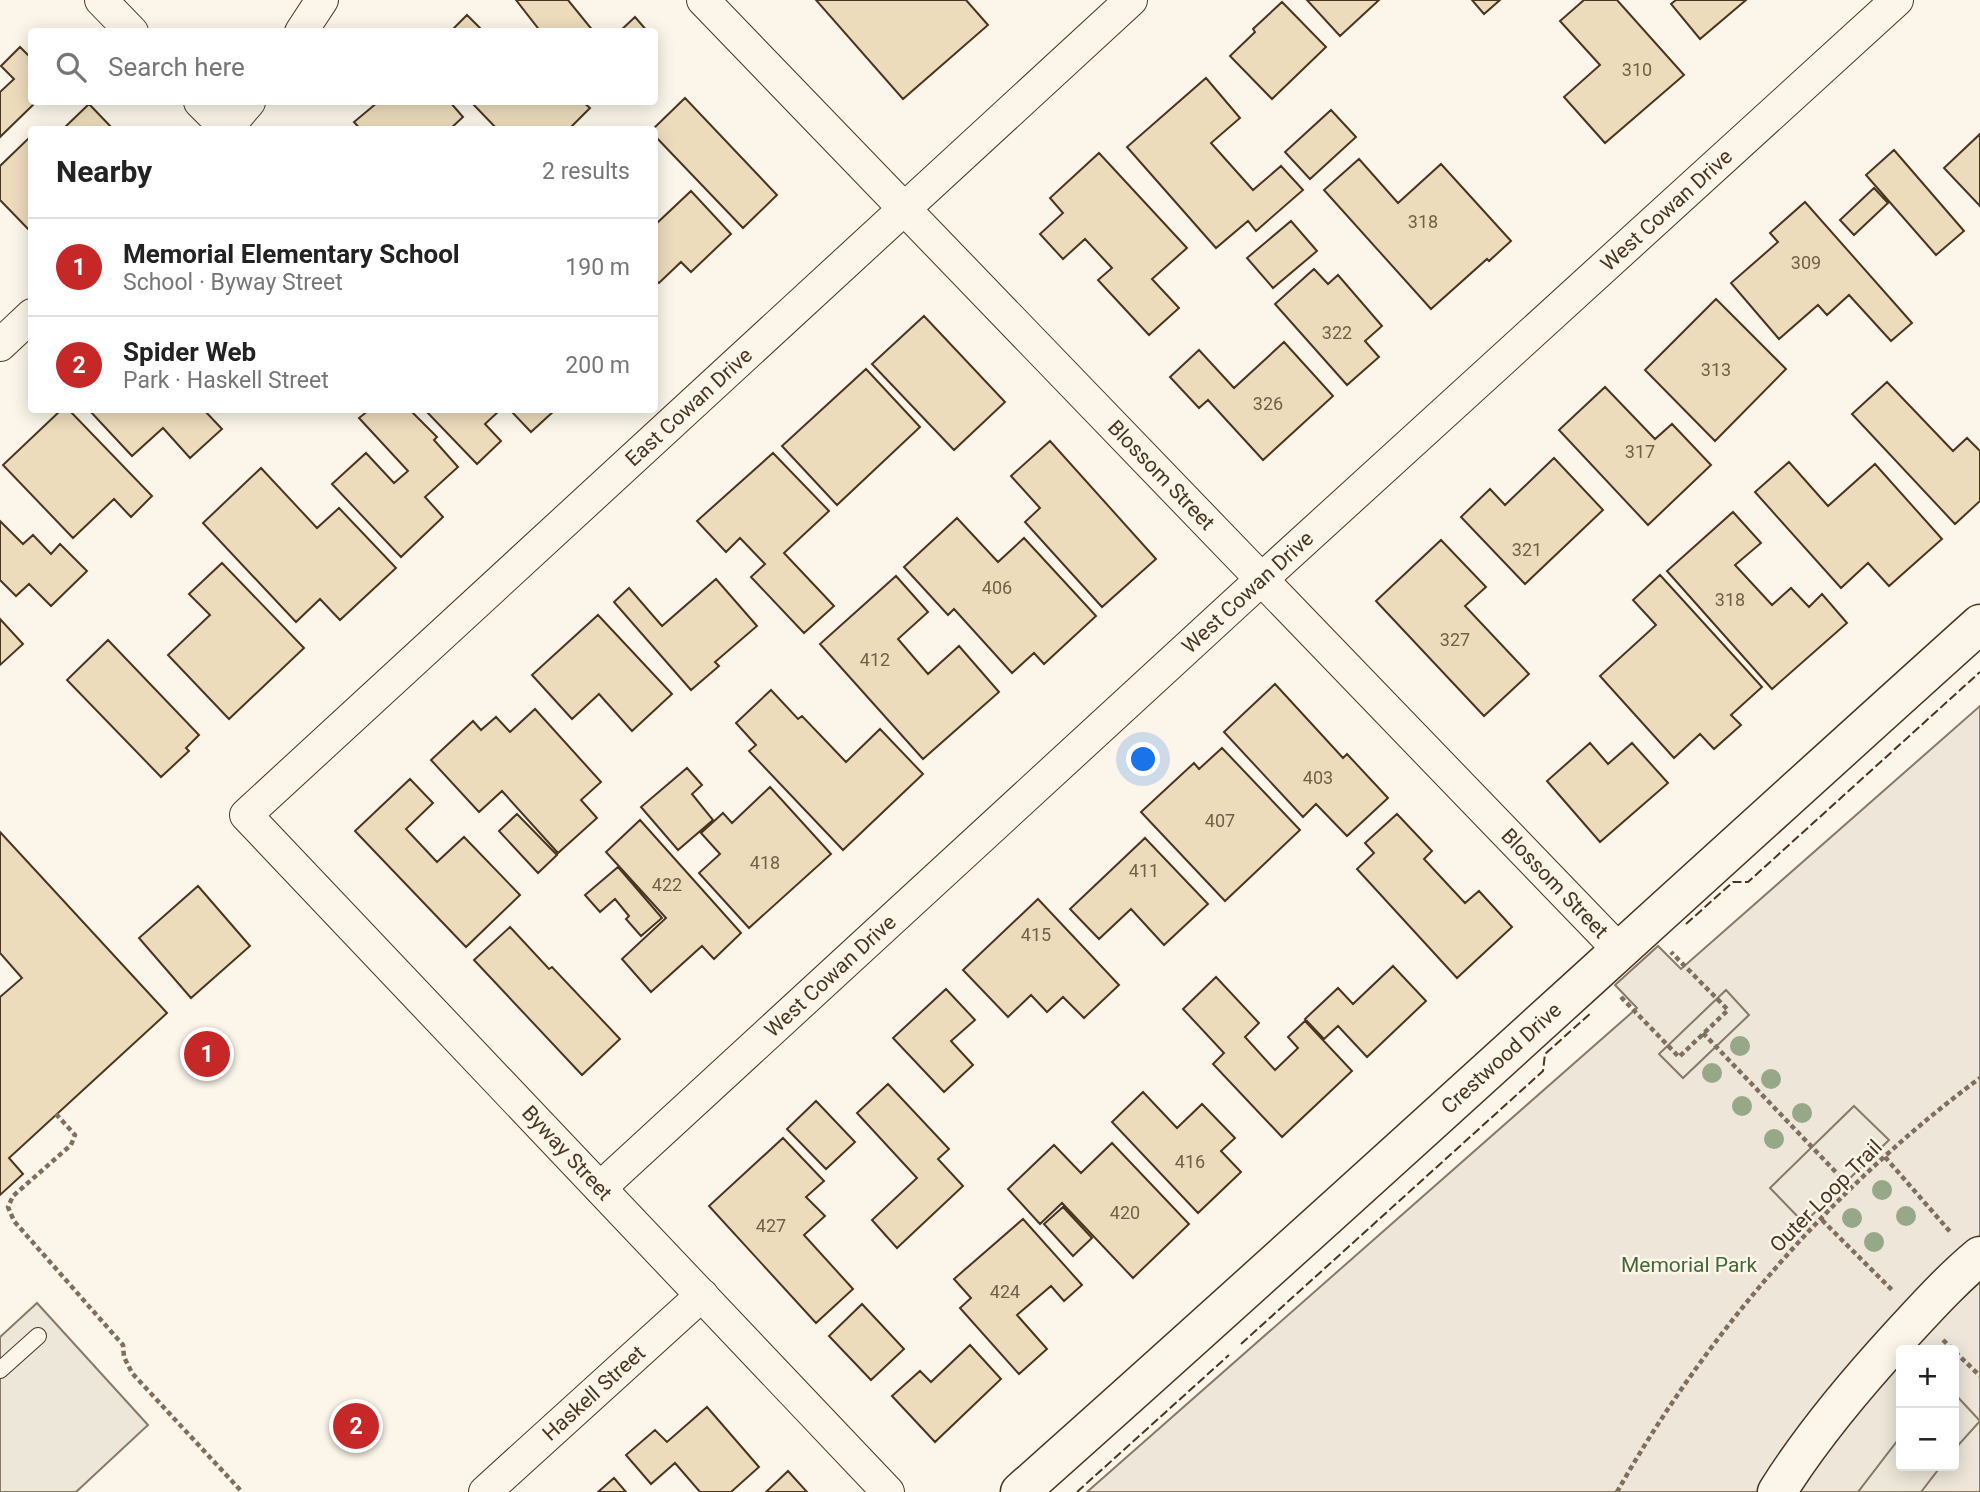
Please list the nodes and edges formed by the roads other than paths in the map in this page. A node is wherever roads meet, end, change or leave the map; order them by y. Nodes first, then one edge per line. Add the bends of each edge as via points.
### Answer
1 (102, 0) edge
2 (322, 0) edge
3 (704, 0) edge
4 (1131, 0) edge
5 (1897, 0) edge
6 (128, 28) edge
7 (304, 28) edge
8 (203, 105) edge
9 (246, 105) edge
10 (223, 126) edge
11 (229, 126) edge
12 (904, 208) junction
13 (28, 319) edge
14 (0, 345) edge
15 (1262, 579) junction
16 (1980, 624) edge
17 (246, 815) joint
18 (1620, 948) junction
19 (600, 1188) junction
20 (1977, 1258) edge
21 (702, 1295) junction
22 (38, 1336) dead end
23 (0, 1370) edge
24 (485, 1492) edge
25 (888, 1492) edge
26 (1020, 1492) edge
27 (1777, 1492) edge

1 - 6 street
2 - 7 street
3 - 12 street, Blossom Street
4 - 12 street, East Cowan Drive
5 - 15 street, West Cowan Drive
8 - 10 street
9 - 11 street
12 - 15 street, Blossom Street
12 - 17 street, East Cowan Drive
13 - 14 street
15 - 18 street, Blossom Street
15 - 19 street, West Cowan Drive
16 - 18 street, Crestwood Drive
17 - 19 street, Byway Street
18 - 26 street, Crestwood Drive
19 - 21 street, Byway Street
20 - 27 street via 1825,1422
21 - 24 street, Haskell Street
21 - 25 street, Byway Street
22 - 23 lane

